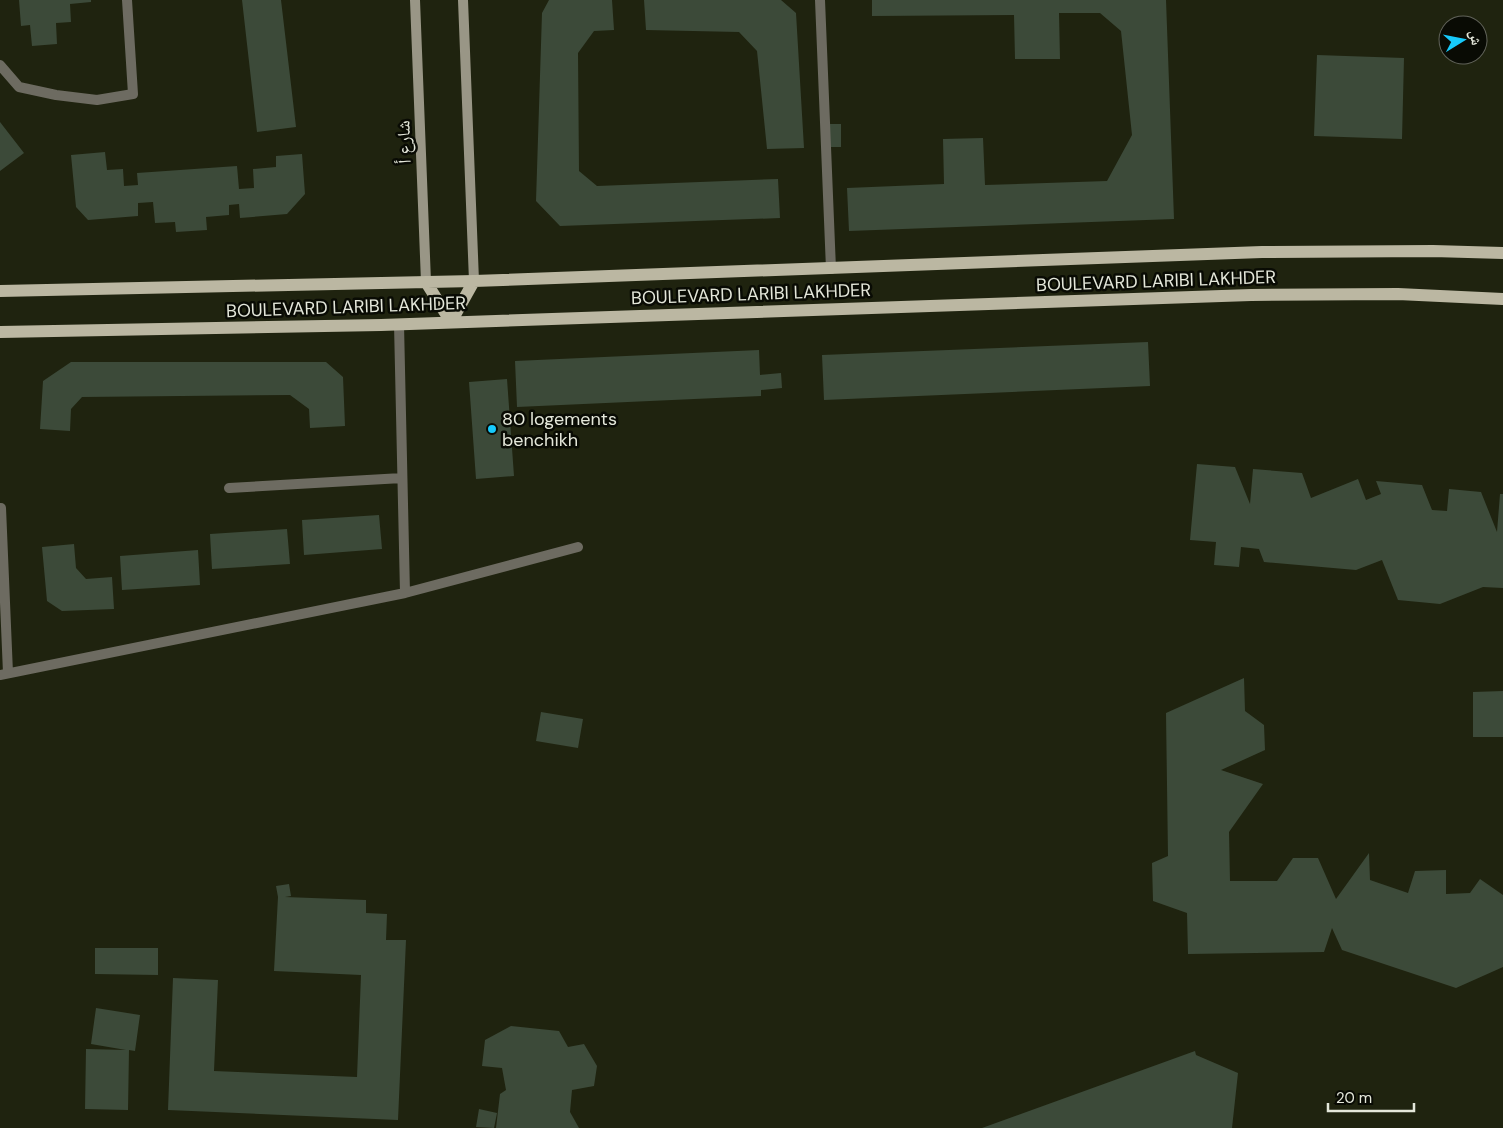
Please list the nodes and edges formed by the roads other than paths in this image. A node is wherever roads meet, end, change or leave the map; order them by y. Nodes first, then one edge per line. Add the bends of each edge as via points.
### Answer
1 (127, 0) edge
2 (415, 0) edge
3 (463, 0) edge
4 (820, 0) edge
5 (0, 65) edge
6 (1503, 253) edge
7 (831, 269) junction
8 (474, 281) junction
9 (426, 282) junction
10 (0, 291) edge
11 (1503, 299) edge
12 (451, 322) junction
13 (399, 324) junction
14 (0, 332) edge
15 (402, 478) junction
16 (229, 488) dead end
17 (1, 508) edge
18 (578, 547) dead end
19 (405, 593) junction
20 (4, 674) edge

1 - 5 street via 133,94 97,100 19,87
2 - 9 street, شارع أ
3 - 8 street
4 - 7 street
6 - 7 main road, BOULEVARD LARIBI LAKHDER via 1262,252
7 - 8 main road, BOULEVARD LARIBI LAKHDER
8 - 9 main road, BOULEVARD LARIBI LAKHDER
8 - 12 main road
9 - 10 main road, BOULEVARD LARIBI LAKHDER
9 - 12 main road
11 - 12 main road, BOULEVARD LARIBI LAKHDER via 1398,294 1251,295
12 - 13 main road, BOULEVARD LARIBI LAKHDER
13 - 14 main road, BOULEVARD LARIBI LAKHDER
13 - 15 street
15 - 16 street
15 - 19 street
17 - 20 street
18 - 19 street
19 - 20 street

